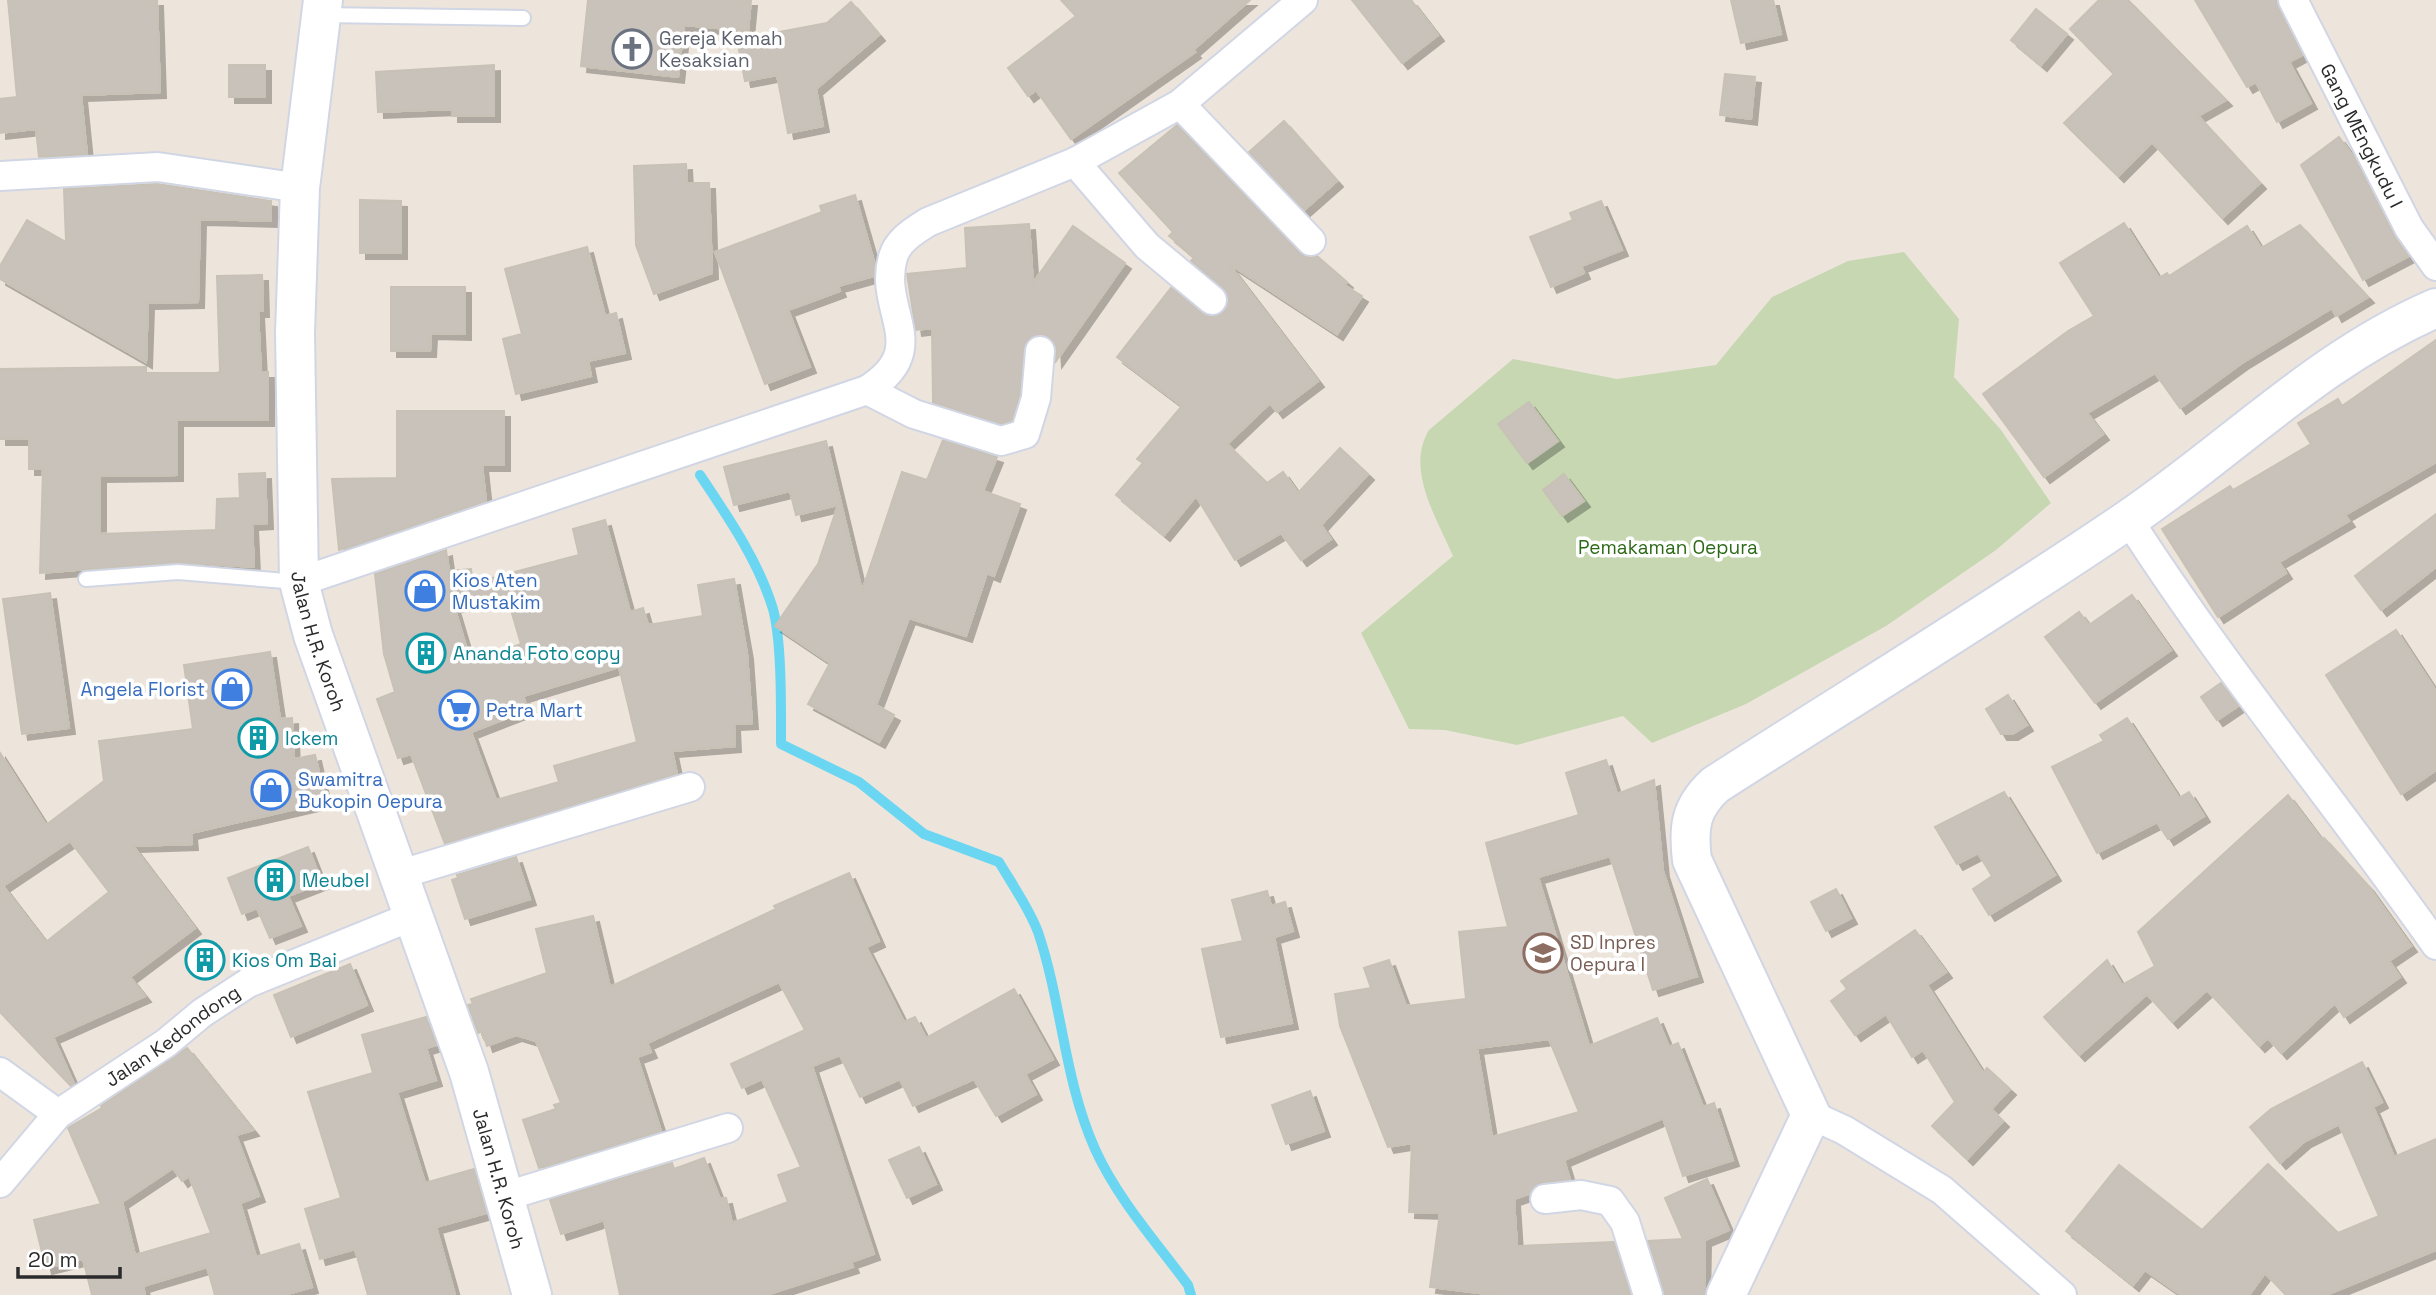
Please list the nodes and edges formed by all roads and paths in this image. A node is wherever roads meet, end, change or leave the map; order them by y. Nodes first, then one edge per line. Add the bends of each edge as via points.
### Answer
1 (1303, 0) edge
2 (2293, 0) edge
3 (322, 8) edge
4 (523, 18) dead end
5 (1180, 104) junction
6 (1075, 162) junction
7 (0, 176) edge
8 (300, 188) junction
9 (1311, 241) dead end
10 (2436, 267) edge
11 (1212, 300) dead end
12 (2436, 308) edge
13 (1040, 351) dead end
14 (867, 390) junction
15 (2128, 519) junction
16 (86, 579) dead end
17 (299, 582) junction
18 (690, 787) dead end
19 (398, 875) junction
20 (413, 916) junction
21 (2436, 946) edge
22 (0, 1072) edge
23 (58, 1114) junction
24 (1811, 1115) junction
25 (728, 1128) dead end
26 (0, 1183) edge
27 (506, 1196) junction
28 (1545, 1199) dead end
29 (532, 1295) edge
30 (1648, 1295) edge
31 (1726, 1295) edge
32 (2062, 1295) edge

1 - 5 street
2 - 10 street, Gang MEngkudu I via 2409,228
3 - 4 lane
3 - 8 street, Jalan H.R. Koroh
5 - 6 street
5 - 9 street
6 - 11 street via 1147,246
6 - 14 street via 928,222 900,244 892,271 901,351 894,368
7 - 8 street via 158,167
8 - 17 street, Jalan H.R. Koroh via 295,333
12 - 15 street via 2388,328 2293,392
13 - 14 street via 1036,398 1025,434 1001,441 914,414
14 - 17 street
15 - 21 street via 2272,727
15 - 24 street via 1715,785 1691,815 1689,836 1696,870
16 - 17 lane via 178,572
17 - 19 street, Jalan H.R. Koroh via 313,635
18 - 19 street
19 - 20 street, Jalan H.R. Koroh
20 - 23 street, Jalan Kedondong via 248,983
20 - 27 street, Jalan H.R. Koroh via 469,1072
22 - 23 street
23 - 26 street, Jalan Kedondong
24 - 31 street
24 - 32 street via 1844,1130 1942,1191
25 - 27 street
27 - 29 street, Jalan H.R. Koroh
28 - 30 street via 1581,1195 1610,1201 1625,1222

